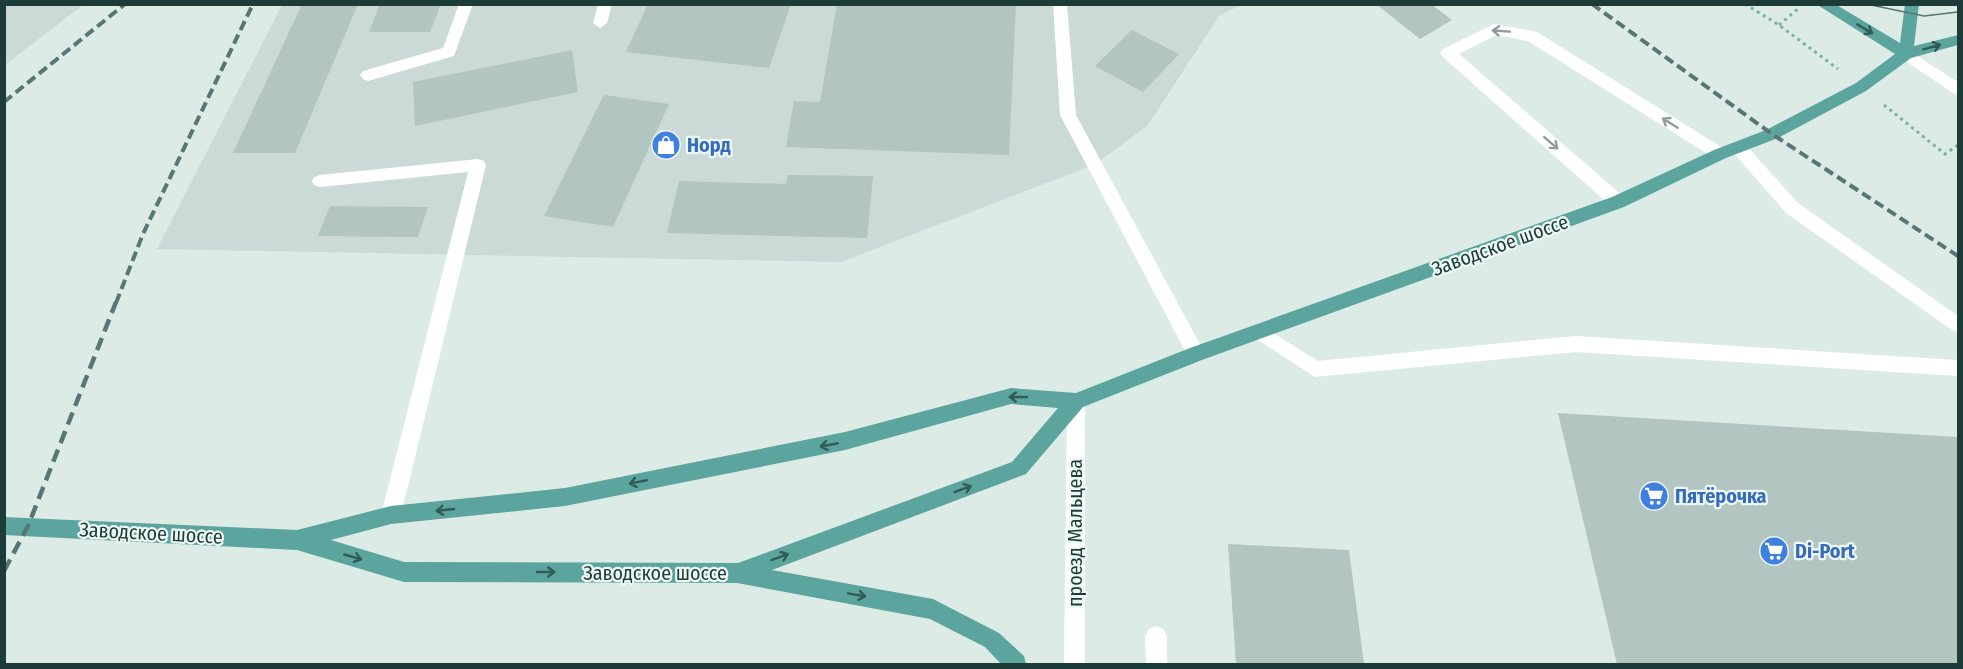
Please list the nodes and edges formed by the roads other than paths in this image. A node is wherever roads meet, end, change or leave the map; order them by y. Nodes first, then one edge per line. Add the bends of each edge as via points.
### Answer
1 (466, 4) edge
2 (605, 4) edge
3 (1060, 4) edge
4 (1823, 4) edge
5 (1912, 4) edge
6 (600, 23) dead end
7 (1959, 40) edge
8 (1906, 54) junction
9 (368, 75) dead end
10 (1959, 89) edge
11 (1738, 147) junction
12 (1720, 154) junction
13 (320, 181) dead end
14 (1618, 202) junction
15 (1959, 325) edge
16 (1259, 332) junction
17 (1196, 354) junction
18 (1959, 368) edge
19 (1076, 401) junction
20 (391, 515) junction
21 (4, 525) edge
22 (297, 540) junction
23 (738, 573) junction
24 (1156, 636) dead end
25 (1016, 664) edge
26 (1074, 664) edge
27 (1158, 664) edge

1 - 9 street via 449,52
2 - 6 street
3 - 17 street via 1068,115
4 -> 8 main road
5 - 8 main road
8 -> 7 main road, Заводское шоссе
8 - 10 street
8 - 11 main road, Заводское шоссе via 1862,87 1772,134
11 - 12 main road, Заводское шоссе
11 - 15 street via 1792,208
12 - 14 main road, Заводское шоссе
12 -> 14 street via 1533,36 1494,29 1448,53
13 - 20 street via 477,165
14 - 16 main road, Заводское шоссе
16 - 17 main road, Заводское шоссе
16 - 18 street via 1315,369 1576,344
17 - 19 main road, Заводское шоссе
19 -> 20 main road, Заводское шоссе via 1011,396 845,441 565,497
23 -> 19 main road, Заводское шоссе via 1019,468
19 - 26 street, проезд Мальцева
20 - 22 main road, Заводское шоссе
21 - 22 main road, Заводское шоссе
22 -> 23 main road, Заводское шоссе via 404,572
23 -> 25 main road via 933,609 992,640
24 - 27 street

